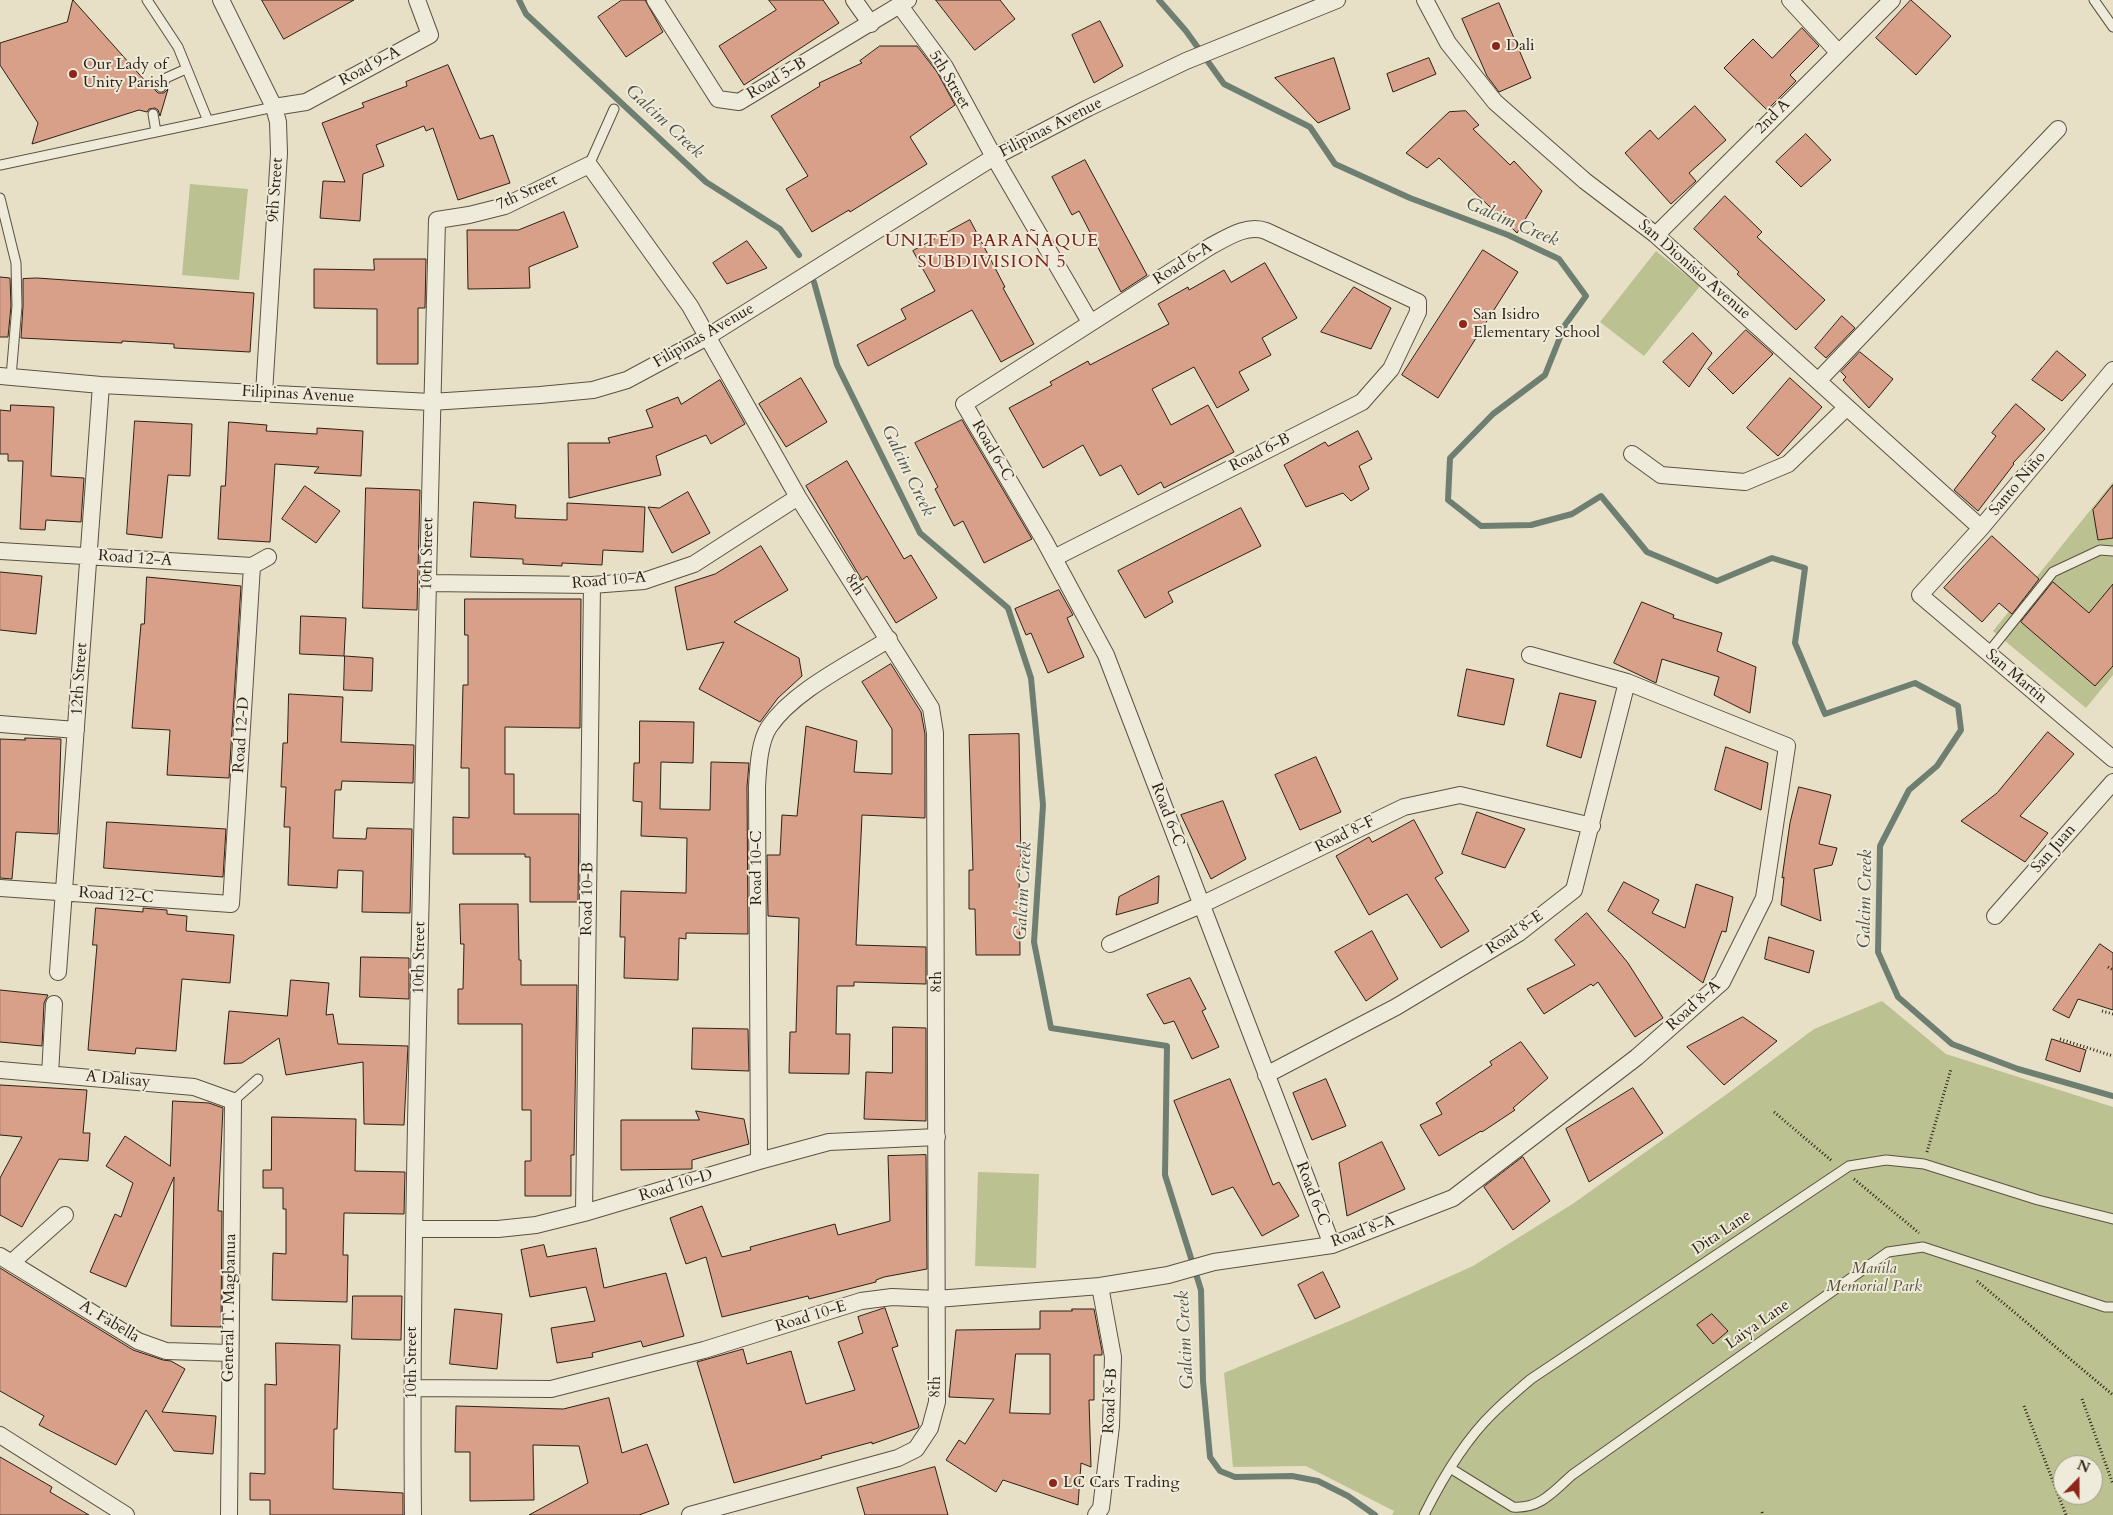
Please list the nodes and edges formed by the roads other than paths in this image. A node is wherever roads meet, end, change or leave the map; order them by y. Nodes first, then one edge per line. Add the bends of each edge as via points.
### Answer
1 (147, 0) edge
2 (221, 0) edge
3 (417, 0) edge
4 (655, 0) edge
5 (854, 0) edge
6 (1336, 0) edge
7 (1425, 0) edge
8 (1790, 0) edge
9 (1892, 0) edge
10 (2094, 0) edge
11 (904, 3) edge
12 (871, 24) junction
13 (2113, 27) edge
14 (1838, 52) junction
15 (186, 69) junction
16 (161, 87) dead end
17 (274, 107) junction
18 (614, 109) dead end
19 (153, 114) dead end
20 (208, 121) junction
21 (2058, 129) dead end
22 (156, 132) junction
23 (994, 157) junction
24 (0, 165) edge
25 (589, 165) junction
26 (0, 198) edge
27 (1656, 235) junction
28 (1418, 302) joint
29 (1090, 322) junction
30 (707, 337) junction
31 (2113, 370) edge
32 (5, 377) edge
33 (1818, 381) junction
34 (101, 385) junction
35 (264, 393) junction
36 (431, 402) junction
37 (964, 404) joint
38 (1847, 407) junction
39 (1632, 454) dead end
40 (798, 498) junction
41 (1981, 528) junction
42 (0, 551) edge
43 (2113, 551) edge
44 (89, 556) junction
45 (268, 557) dead end
46 (1054, 558) junction
47 (252, 566) junction
48 (428, 583) junction
49 (592, 585) junction
50 (1920, 595) joint
51 (889, 639) junction
52 (1988, 653) junction
53 (1530, 655) dead end
54 (1627, 682) junction
55 (0, 724) edge
56 (76, 730) junction
57 (2113, 759) edge
58 (2113, 782) edge
59 (1592, 826) junction
60 (0, 888) edge
61 (64, 893) junction
62 (231, 904) joint
63 (1201, 905) junction
64 (1995, 916) dead end
65 (1110, 944) dead end
66 (58, 972) dead end
67 (54, 1004) dead end
68 (0, 1070) edge
69 (50, 1074) junction
70 (1266, 1075) junction
71 (258, 1079) dead end
72 (233, 1101) junction
73 (937, 1137) junction
74 (759, 1161) junction
75 (584, 1214) junction
76 (65, 1215) dead end
77 (2113, 1219) edge
78 (414, 1229) junction
79 (1332, 1245) junction
80 (6, 1259) edge
81 (1214, 1262) joint
82 (1100, 1286) junction
83 (937, 1299) junction
84 (2113, 1307) edge
85 (230, 1353) junction
86 (412, 1388) junction
87 (0, 1435) edge
88 (1450, 1468) junction
89 (1103, 1513) edge
90 (126, 1515) edge
91 (229, 1515) edge
92 (413, 1515) edge
93 (690, 1515) edge
94 (1424, 1515) edge

1 - 15 lane via 178,47
2 - 17 street, 9th Street
3 - 17 street, Road 9-A via 430,35 306,102
4 - 12 street, Road 5-B via 718,99 739,102
5 - 12 street
6 - 23 street, Filipinas Avenue via 1186,61
7 - 27 street, San Dionisio Avenue via 1448,43 1495,102 1585,181
8 - 14 street
9 - 14 street, 2nd A
10 - 13 lane
11 - 12 street, Road 5-B
11 - 23 street, 5th Street via 945,67
14 - 27 street, 2nd A
15 - 16 lane via 166,78
15 - 20 lane
17 - 20 lane
17 - 35 street, 9th Street via 279,153
18 - 25 lane
19 - 22 lane
20 - 22 lane
21 - 33 street
22 - 24 lane
23 - 29 street, 5th Street
23 - 30 street, Filipinas Avenue
25 - 30 street via 690,306
25 - 36 street, 7th Street via 505,206 437,220
26 - 32 lane via 16,263 17,306
27 - 33 street, San Dionisio Avenue
28 - 29 street, Road 6-A via 1254,228 1232,234 1211,246
28 - 46 street, Road 6-B via 1418,312 1391,369 1362,402
29 - 37 street, Road 6-A
30 - 36 street, Filipinas Avenue via 627,380 593,390
30 - 40 street, 8th
31 - 41 street, Santo Niño
32 - 34 street, Filipinas Avenue
33 - 38 street, San Dionisio Avenue
34 - 35 street, Filipinas Avenue
34 - 44 street, 12th Street
35 - 36 street, Filipinas Avenue
36 - 48 street, 10th Street
37 - 46 street, Road 6-C
38 - 39 street via 1788,464 1745,482 1661,475
38 - 41 street, San Dionisio Avenue
40 - 49 street, Road 10-A via 694,564 644,581
40 - 51 street, 8th
41 - 50 street, Santo Niño
42 - 44 street, Road 12-A
43 - 52 lane via 2100,550 2053,572
44 - 47 street, Road 12-A
44 - 56 street, 12th Street
45 - 47 street
46 - 63 street, Road 6-C via 1106,655
47 - 62 street, Road 12-D
48 - 49 street, Road 10-A
48 - 78 street, 10th Street
49 - 75 street, Road 10-B
50 - 52 street, San Martin
51 - 73 street, 8th via 932,708 936,733
51 - 74 street, Road 10-C via 797,697 768,728 760,756 757,787
52 - 57 street, San Martin
53 - 54 street, Road 8-A
54 - 59 street, Road 8-E
54 - 79 street, Road 8-A via 1787,746 1764,898 1722,982 1637,1057 1453,1198
55 - 56 street
56 - 61 street, 12th Street
58 - 64 street, San Juan
59 - 63 street, Road 8-F via 1460,794 1404,807
59 - 70 street, Road 8-E via 1574,890 1519,933 1396,1007
60 - 61 street, Road 12-C
61 - 62 street, Road 12-C
61 - 66 street, 12th Street
63 - 65 street, Road 8-F
63 - 70 street, Road 6-C
67 - 69 street
68 - 69 street, A Dalisay
69 - 72 street, A Dalisay via 194,1087
70 - 79 street, Road 6-C
71 - 72 lane
72 - 85 street, General T. Magbanua
73 - 74 street, Road 10-D via 829,1142
73 - 83 street, 8th
74 - 75 street, Road 10-D
75 - 78 street, Road 10-D via 536,1225 498,1229
76 - 80 street
77 - 88 lane, Dita Lane via 2038,1200 1924,1164 1886,1160 1849,1166 1531,1379 1492,1413
78 - 86 street, 10th Street
79 - 81 street, Road 8-A
80 - 85 street, A. Fabella via 138,1341 166,1351
81 - 82 street, Road 10-E via 1168,1275
82 - 83 street, Road 10-E
82 - 89 street, Road 8-B via 1113,1357
83 - 86 street, Road 10-E via 892,1297 860,1301 704,1350 552,1389
83 - 93 street, 8th via 937,1402 930,1428 916,1449 898,1458
84 - 88 lane, Laiya Lane via 1923,1247 1888,1252 1572,1476 1539,1503 1525,1508 1513,1507
85 - 91 street, General T. Magbanua
86 - 92 street, 10th Street
87 - 90 street
88 - 94 lane, Dita Lane

